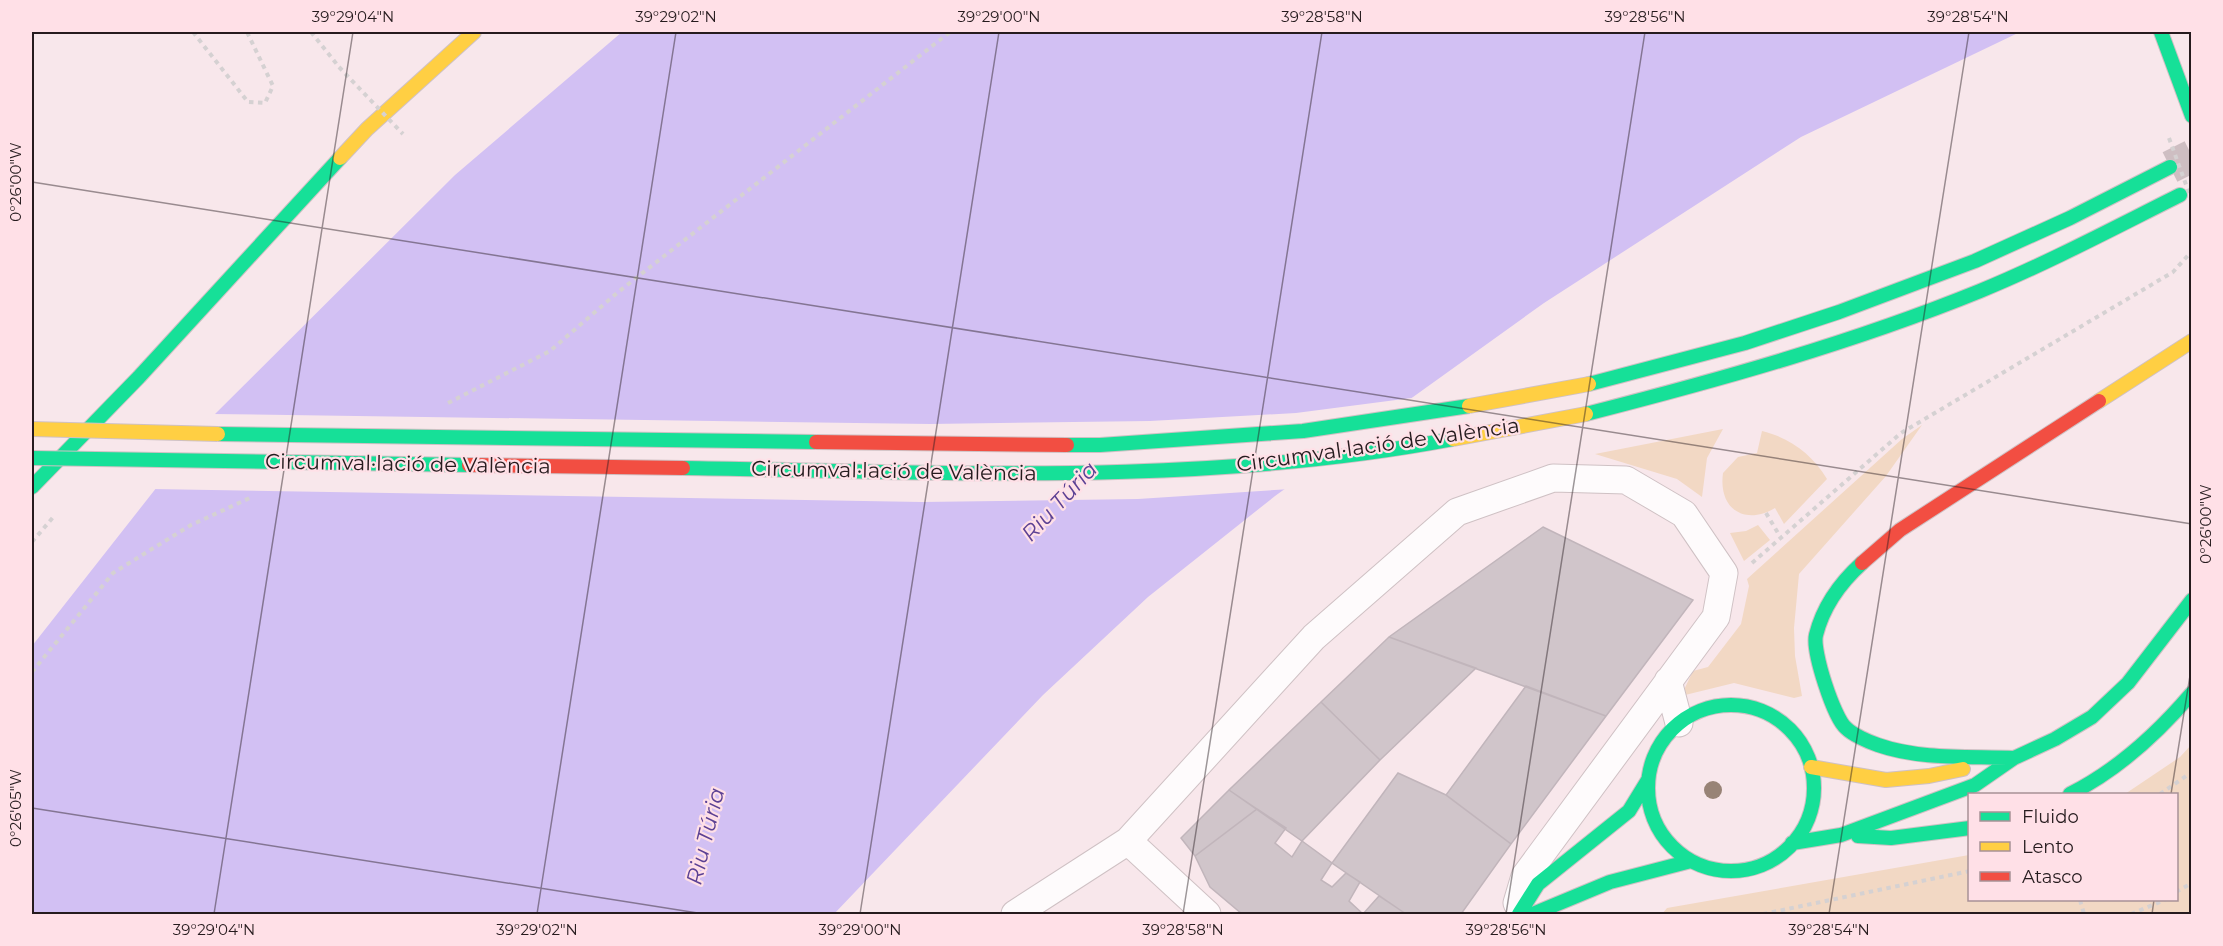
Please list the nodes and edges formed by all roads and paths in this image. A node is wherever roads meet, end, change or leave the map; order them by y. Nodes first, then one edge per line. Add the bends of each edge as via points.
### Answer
1 (193, 32) edge
2 (247, 32) edge
3 (311, 32) edge
4 (474, 32) edge
5 (950, 32) edge
6 (2161, 32) edge
7 (2192, 116) edge
8 (403, 134) dead end
9 (2169, 138) dead end
10 (2170, 167) tunnel mouth
11 (2186, 198) edge
12 (2192, 251) edge
13 (2192, 341) edge
14 (139, 377) junction
15 (443, 406) dead end
16 (32, 429) edge
17 (32, 458) edge
18 (32, 487) edge
19 (254, 496) dead end
20 (32, 499) edge
21 (1766, 513) dead end
22 (1780, 538) junction
23 (1735, 571) junction
24 (2192, 600) edge
25 (32, 672) edge
26 (1668, 681) junction
27 (2192, 693) edge
28 (1679, 723) junction
29 (2014, 758) junction
30 (1811, 767) junction
31 (2192, 771) edge
32 (1648, 780) junction
33 (2074, 793) edge
34 (2163, 793) edge
35 (1968, 828) edge
36 (1841, 835) junction
37 (1128, 840) junction
38 (1792, 843) junction
39 (1691, 861) junction
40 (1968, 871) edge
41 (2192, 883) edge
42 (2178, 891) edge
43 (2163, 901) edge
44 (1015, 915) edge
45 (1207, 915) edge
46 (1514, 915) edge
47 (1518, 915) edge
48 (1533, 915) edge
49 (1763, 915) edge
50 (2131, 915) edge

1 - 2 path via 248,102 265,103 273,86
3 - 8 path, bridge
4 - 14 main road via 367,129
5 - 15 path via 617,293 550,351
6 - 7 main road
9 - 11 path, bridge
10 - 16 main road, bridge via 1975,261 1745,343 1589,384 1425,414 1303,431 1100,445 360,437
11 - 17 main road, Circumval·lació de València, bridge via 1980,291 1749,372 1586,414 1437,442 1297,460 1102,474
12 - 22 path via 2173,272 1901,433
13 - 29 main road via 1900,530 1846,577 1826,609 1815,637 1819,671 1845,728 1878,745 1916,754
14 - 18 main road
14 - 20 street
19 - 25 path via 191,525 113,573
21 - 22 path
22 - 23 path
23 - 26 street via 1716,617
23 - 37 street via 1684,514 1626,480 1553,478 1457,512 1314,637
24 - 29 main road via 2128,684 2092,717
26 - 28 street
26 - 46 street via 1525,876
27 - 33 main road via 2134,752
28 - 30 main road via 1703,710 1721,706 1757,709 1781,721 1800,741
28 - 32 main road via 1653,758
29 - 30 main road via 1929,776 1886,780
29 - 36 main road via 1975,785
30 - 38 main road via 1814,791 1809,815
31 - 34 path
32 - 39 main road via 1649,804 1657,827 1672,847
32 - 47 main road via 1629,811 1538,884
35 - 36 main road via 1891,838
36 - 38 main road
37 - 44 street
37 - 45 street
38 - 39 main road via 1761,866 1737,871
39 - 48 main road via 1623,876
40 - 49 path
41 - 42 path
43 - 50 path

